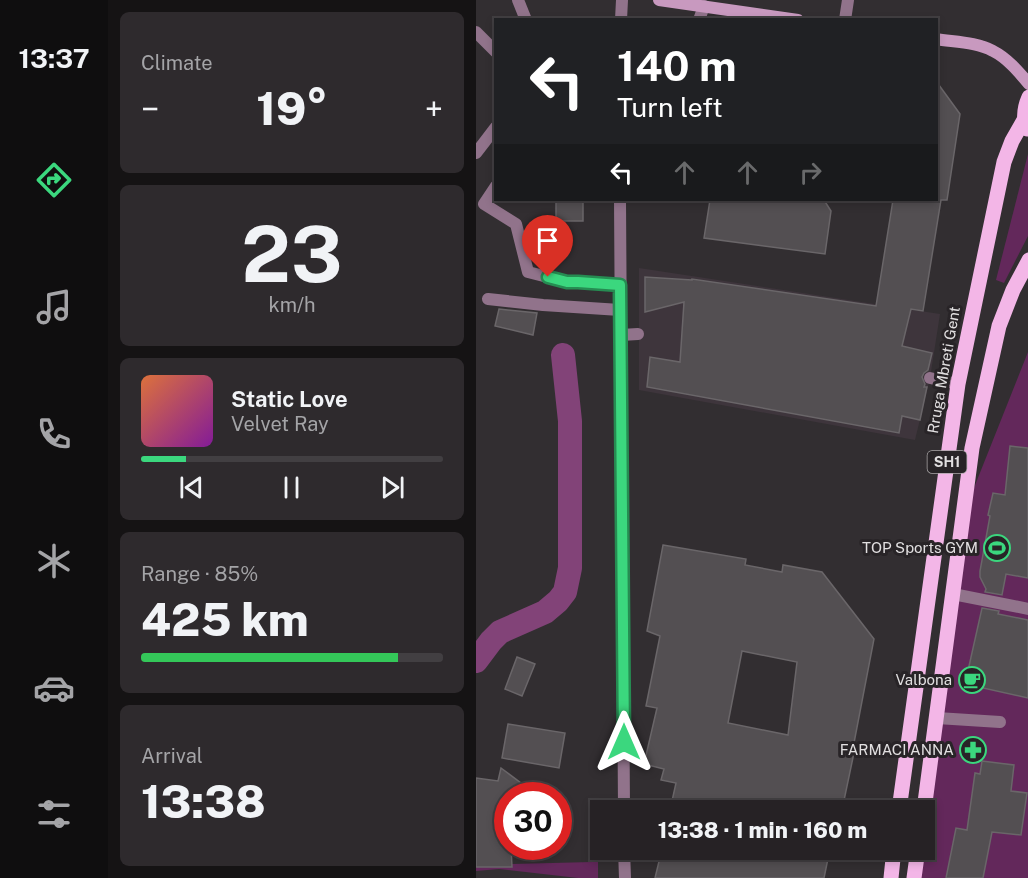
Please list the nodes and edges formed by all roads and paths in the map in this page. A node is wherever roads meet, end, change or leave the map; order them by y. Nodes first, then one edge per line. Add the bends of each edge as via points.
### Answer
1 (518, 0) edge
2 (622, 0) edge
3 (659, 0) edge
4 (848, 0) edge
5 (723, 4) edge
6 (704, 6) junction
7 (525, 18) edge
8 (621, 18) edge
9 (700, 18) edge
10 (789, 18) edge
11 (845, 18) edge
12 (476, 32) edge
13 (938, 39) edge
14 (494, 50) edge
15 (1028, 84) edge
16 (1028, 97) edge
17 (1026, 127) edge
18 (494, 130) edge
19 (476, 153) edge
20 (494, 189) edge
21 (620, 201) edge
22 (1028, 260) edge
23 (620, 285) junction
24 (488, 299) dead end
25 (620, 310) junction
26 (620, 334) junction
27 (638, 334) dead end
28 (930, 378) dead end
29 (958, 384) junction
30 (953, 594) junction
31 (1028, 609) edge
32 (937, 718) junction
33 (1000, 722) dead end
34 (624, 800) edge
35 (900, 800) edge
36 (925, 800) edge
37 (624, 860) edge
38 (893, 860) edge
39 (916, 860) edge
40 (625, 878) edge
41 (891, 878) edge
42 (914, 878) edge

1 - 7 street
2 - 8 street
3 - 6 main road
4 - 11 street
5 - 6 main road
5 - 10 main road
6 - 9 street
12 - 14 street
13 - 15 main road via 992,50
16 - 17 main road, Rruga Mbreti Gent via 1024,109
17 - 29 main road, Rruga Mbreti Gent / SH1 via 1012,141 1004,162
18 - 19 street
20 - 23 street via 484,204 516,224 528,272 567,282
21 - 23 street
22 - 30 main road, SH1 via 999,326 972,448
23 - 25 street
24 - 25 street
25 - 26 street
26 - 27 street
26 - 34 street
28 - 29 street
29 - 35 main road, Rruga Mbreti Gent / SH1
30 - 31 street
30 - 32 main road, SH1
32 - 33 street
32 - 36 main road, SH1
37 - 40 street
38 - 41 main road
39 - 42 main road

